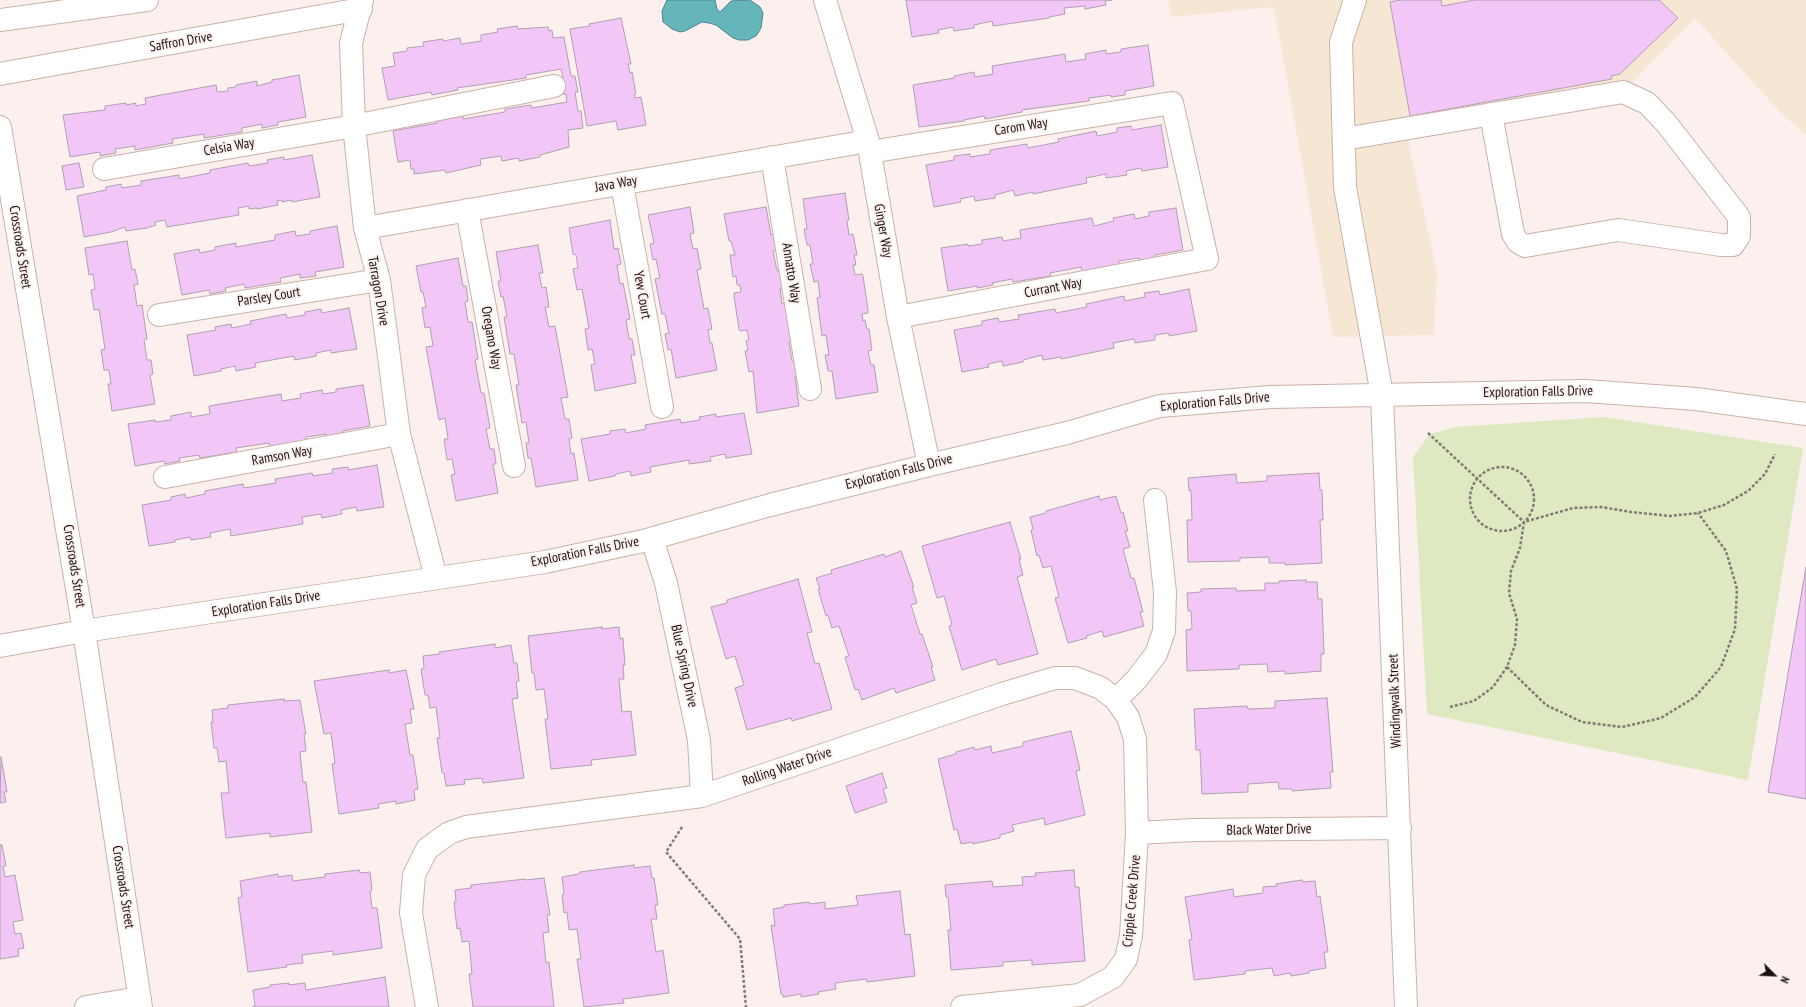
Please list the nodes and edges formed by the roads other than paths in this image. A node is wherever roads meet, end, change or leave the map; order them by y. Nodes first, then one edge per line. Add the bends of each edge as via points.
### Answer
1 (147, 0) edge
2 (825, 0) edge
3 (1355, 0) edge
4 (362, 5) edge
5 (0, 20) edge
6 (0, 74) edge
7 (554, 86) dead end
8 (1491, 114) junction
9 (354, 126) junction
10 (0, 127) edge
11 (1344, 139) junction
12 (869, 146) junction
13 (772, 157) junction
14 (104, 169) dead end
15 (622, 184) junction
16 (467, 210) junction
17 (365, 228) junction
18 (1207, 259) joint
19 (379, 280) junction
20 (159, 315) dead end
21 (898, 317) junction
22 (810, 389) dead end
23 (1382, 395) junction
24 (662, 407) dead end
25 (1806, 414) edge
26 (399, 434) junction
27 (929, 465) junction
28 (514, 466) dead end
29 (165, 477) dead end
30 (1155, 500) dead end
31 (652, 539) junction
32 (436, 578) junction
33 (84, 631) junction
34 (0, 646) edge
35 (1116, 700) junction
36 (702, 796) junction
37 (1400, 828) junction
38 (1137, 833) junction
39 (140, 1003) edge
40 (86, 1007) edge
41 (427, 1007) edge
42 (962, 1007) edge
43 (1406, 1007) edge

1 - 5 street
2 - 12 street, Ginger Way
3 - 11 street, Windingwalk Street via 1341,42
4 - 6 street, Saffron Drive
4 - 9 street, Tarragon Drive via 351,43
7 - 9 street
8 - 8 street via 1623,92 1647,103 1666,123 1739,218 1739,236 1733,245 1721,245 1618,230 1525,246 1518,242 1514,234
8 - 11 street
9 - 14 street, Celsia Way
9 - 17 street, Tarragon Drive
10 - 33 street, Crossroads Street
11 - 23 street, Windingwalk Street via 1345,186
12 - 13 street, Java Way
12 - 18 street, Carom Way via 1172,103
12 - 21 street, Ginger Way
13 - 15 street, Java Way
13 - 22 street, Annatto Way
15 - 16 street, Java Way
15 - 24 street, Yew Court
16 - 17 street, Java Way
16 - 28 street, Oregano Way
17 - 19 street, Tarragon Drive
18 - 21 street, Currant Way
19 - 20 street, Parsley Court
19 - 26 street, Tarragon Drive
21 - 27 street, Ginger Way
23 - 25 street, Exploration Falls Drive via 1586,391 1696,399
23 - 27 street, Exploration Falls Drive via 1270,397 1160,406 1067,433
23 - 37 street, Windingwalk Street
26 - 29 street, Ramson Way
26 - 32 street, Tarragon Drive
27 - 31 street, Exploration Falls Drive via 770,505
30 - 35 street via 1165,592 1164,631 1156,654
31 - 32 street, Exploration Falls Drive via 545,562
31 - 36 street, Blue Spring Drive via 666,583 699,740
32 - 33 street, Exploration Falls Drive
33 - 34 street, Exploration Falls Drive
33 - 39 street, Crossroads Street
35 - 36 street, Rolling Water Drive via 1101,688 1075,678 1055,678
35 - 38 street, Rolling Water Drive via 1128,717 1135,739
36 - 41 street, Rolling Water Drive via 466,827 449,833 427,849 414,875 411,913
37 - 38 street, Black Water Drive
37 - 43 street, Windingwalk Street
38 - 42 street, Cripple Creek Drive via 1131,936 1126,959 1113,977 1080,995
39 - 40 street

